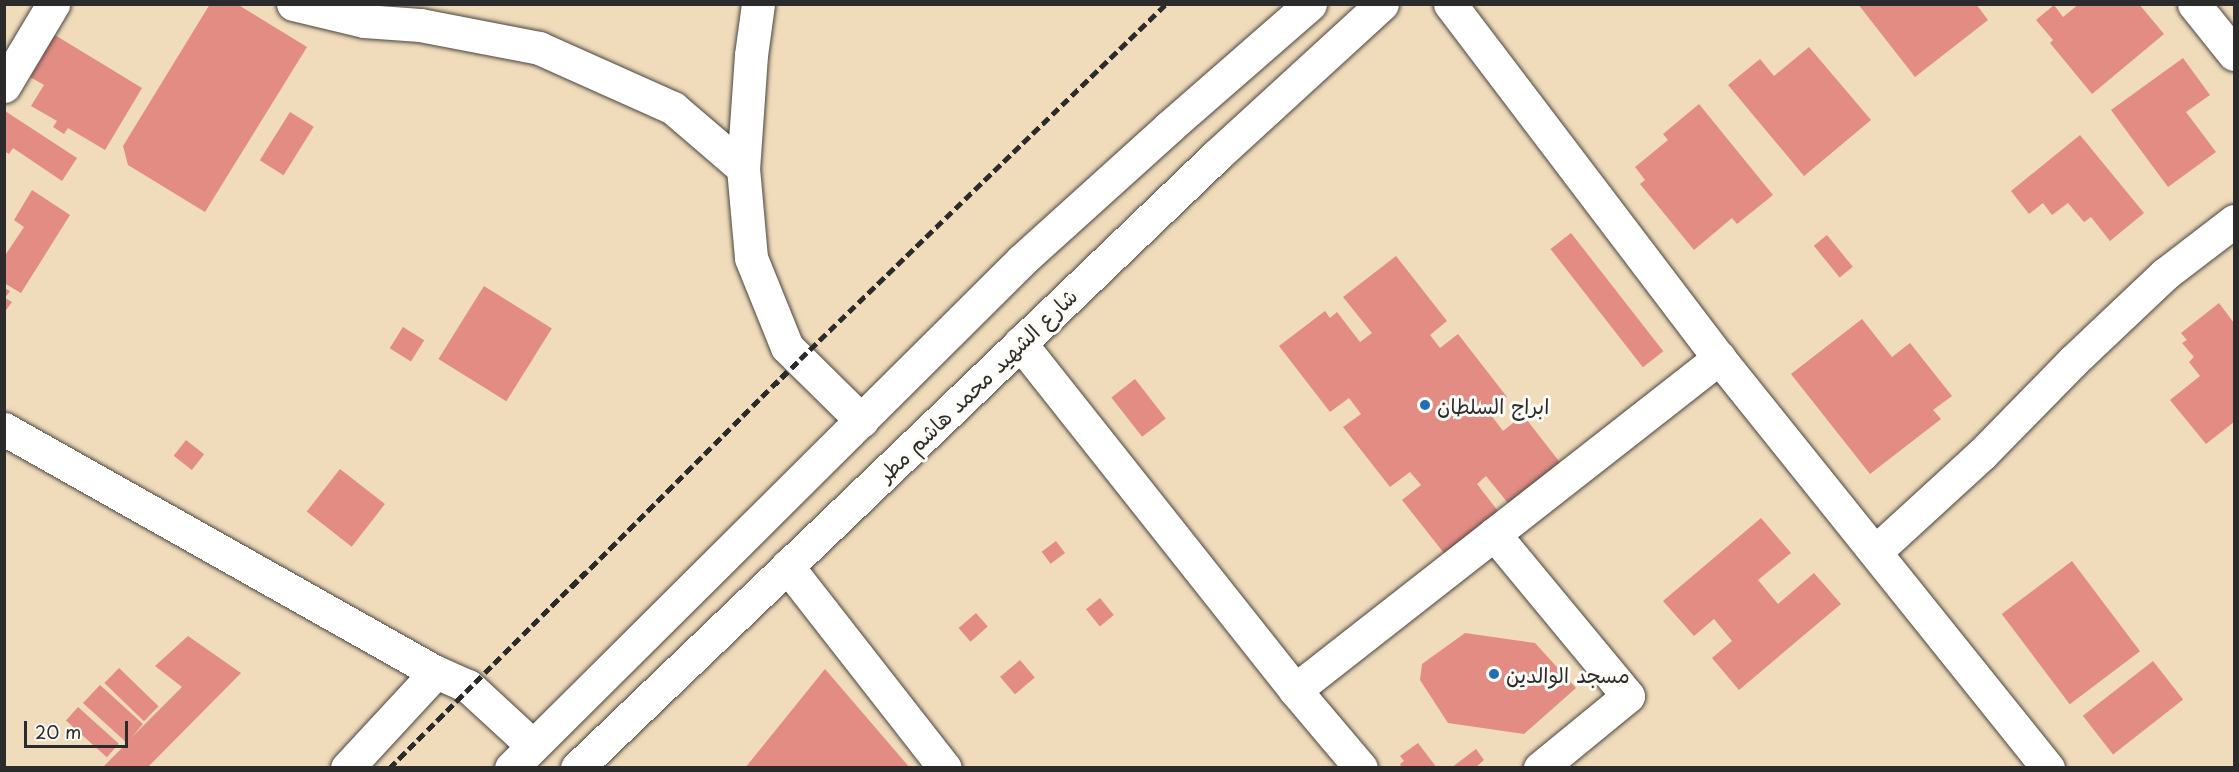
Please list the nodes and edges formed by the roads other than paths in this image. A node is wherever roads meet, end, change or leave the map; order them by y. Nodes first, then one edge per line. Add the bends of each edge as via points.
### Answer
1 (52, 4) edge
2 (292, 4) edge
3 (758, 4) edge
4 (1310, 4) edge
5 (1382, 4) edge
6 (1450, 4) edge
7 (2194, 4) edge
8 (2235, 54) edge
9 (4, 86) edge
10 (743, 168) junction
11 (2235, 220) edge
12 (1020, 343) junction
13 (1719, 358) junction
14 (862, 421) junction
15 (4, 429) edge
16 (1494, 534) junction
17 (1875, 552) junction
18 (787, 566) junction
19 (436, 672) junction
20 (1295, 690) junction
21 (522, 757) edge
22 (347, 768) edge
23 (577, 768) edge
24 (945, 768) edge
25 (1361, 768) edge
26 (1540, 768) edge
27 (2048, 768) edge

1 - 9 street
2 - 10 street via 364,21 420,25 539,48 673,108
3 - 10 street
4 - 14 street via 1030,252
5 - 12 street, شارع الشهيد محمد هاشم مطر
6 - 13 street
7 - 8 street
10 - 14 street via 751,258 787,347
11 - 17 street via 2165,274 1982,454
12 - 18 street, شارع الشهيد محمد هاشم مطر
12 - 20 street
13 - 16 street
13 - 17 street
14 - 21 street
15 - 19 street
16 - 20 street
16 - 26 street via 1628,696
17 - 27 street
18 - 23 street, شارع الشهيد محمد هاشم مطر
18 - 24 street
19 - 21 street via 468,686
19 - 22 street
20 - 25 street

